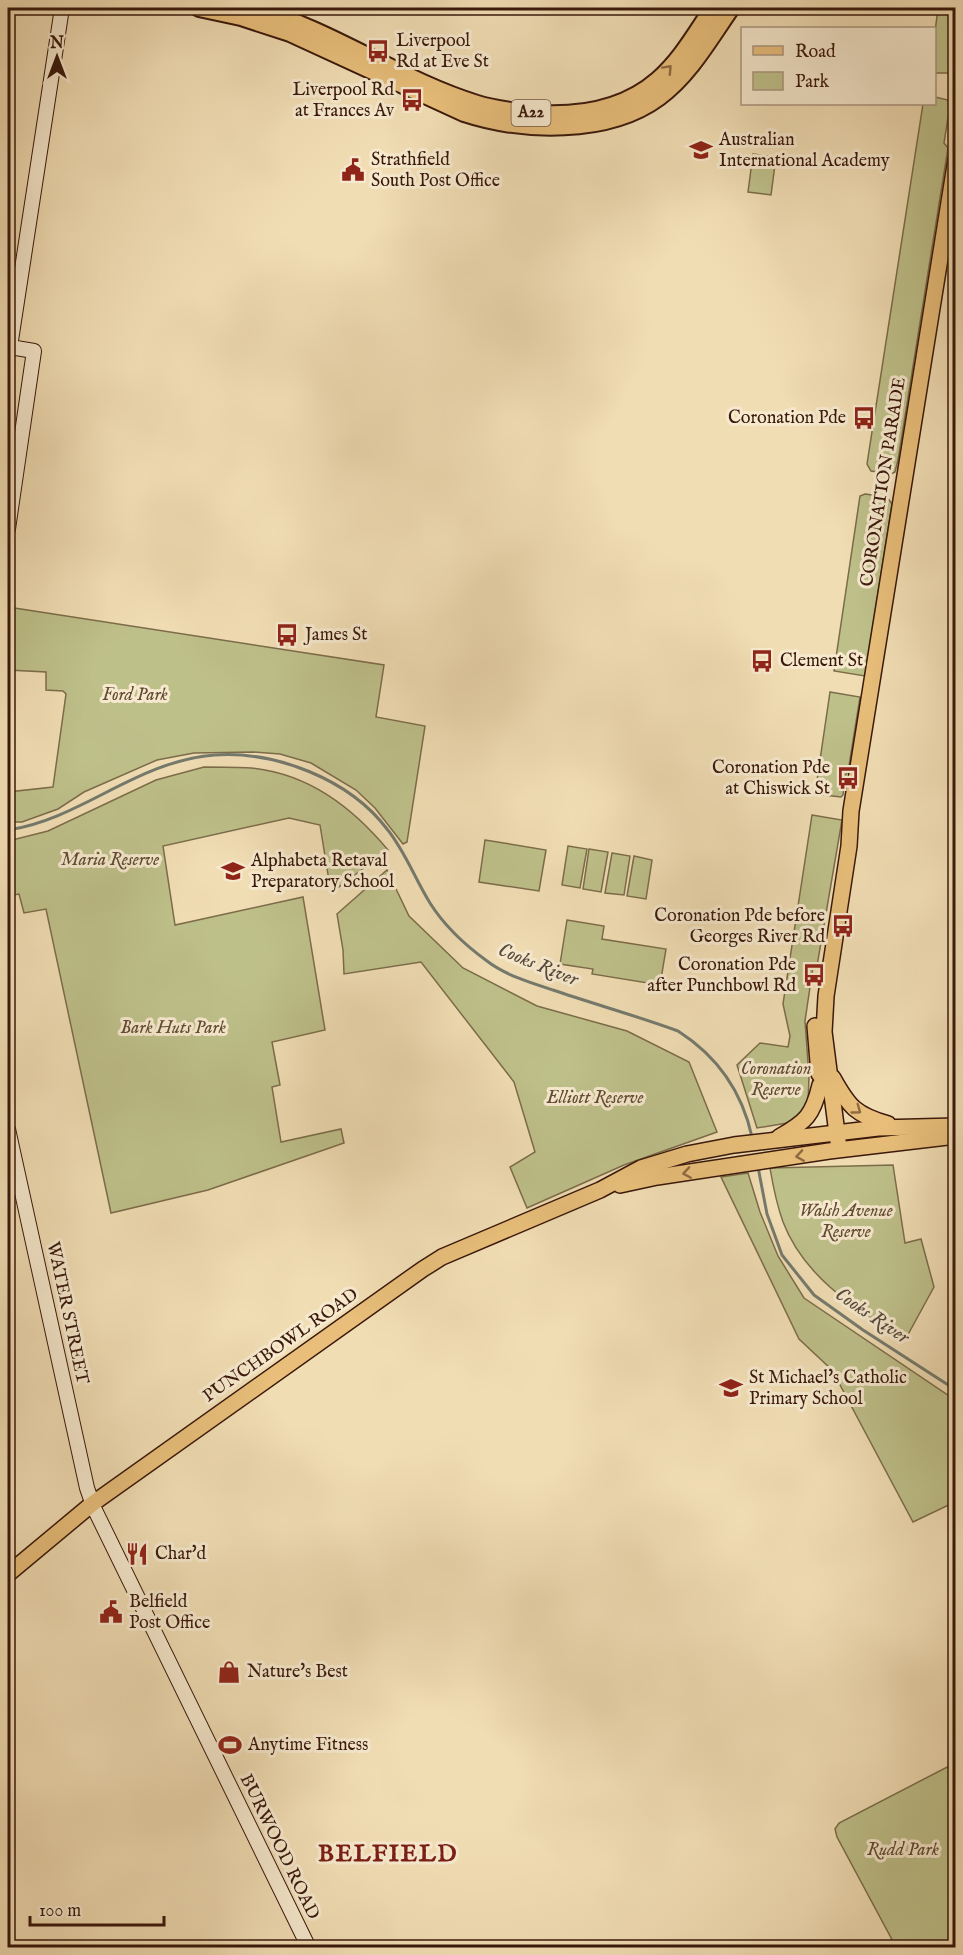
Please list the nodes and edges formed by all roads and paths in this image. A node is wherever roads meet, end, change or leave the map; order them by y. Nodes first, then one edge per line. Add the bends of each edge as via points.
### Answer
1 (62, 8) edge
2 (199, 8) edge
3 (252, 8) edge
4 (713, 8) edge
5 (731, 8) edge
6 (956, 159) edge
7 (954, 175) edge
8 (8, 529) edge
9 (851, 811) junction
10 (828, 1068) junction
11 (820, 1085) junction
12 (956, 1126) edge
13 (904, 1127) junction
14 (8, 1129) edge
15 (827, 1134) junction
16 (956, 1136) edge
17 (770, 1140) junction
18 (834, 1150) junction
19 (600, 1190) junction
20 (92, 1504) junction
21 (8, 1574) edge
22 (309, 1947) edge

1 - 8 main road via 10,347 34,351
2 - 5 highway, A22 via 290,33 464,113 544,127 611,119 655,100 679,79
3 -> 4 highway, A22 via 289,19 474,104 546,115 596,111 642,92 669,69
6 - 7 main road, CORONATION PARADE
7 - 9 main road, CORONATION PARADE
9 - 10 main road, CORONATION PARADE via 826,996
9 - 11 main road, CORONATION PARADE via 817,1004 815,1044
10 -> 13 main road via 852,1108
10 - 15 main road, CORONATION PARADE
11 - 15 main road, CORONATION PARADE
11 - 17 main road via 809,1116 796,1128
12 - 13 main road
13 - 15 main road, PUNCHBOWL ROAD
14 - 20 main road, WATER STREET
15 - 17 main road, PUNCHBOWL ROAD
15 - 18 main road, CORONATION PARADE
16 - 18 main road, PUNCHBOWL ROAD
17 - 19 main road, PUNCHBOWL ROAD via 661,1161
18 -> 19 main road, PUNCHBOWL ROAD
19 - 20 main road, PUNCHBOWL ROAD via 432,1263
20 - 21 main road, PUNCHBOWL ROAD
20 - 22 main road, BURWOOD ROAD

